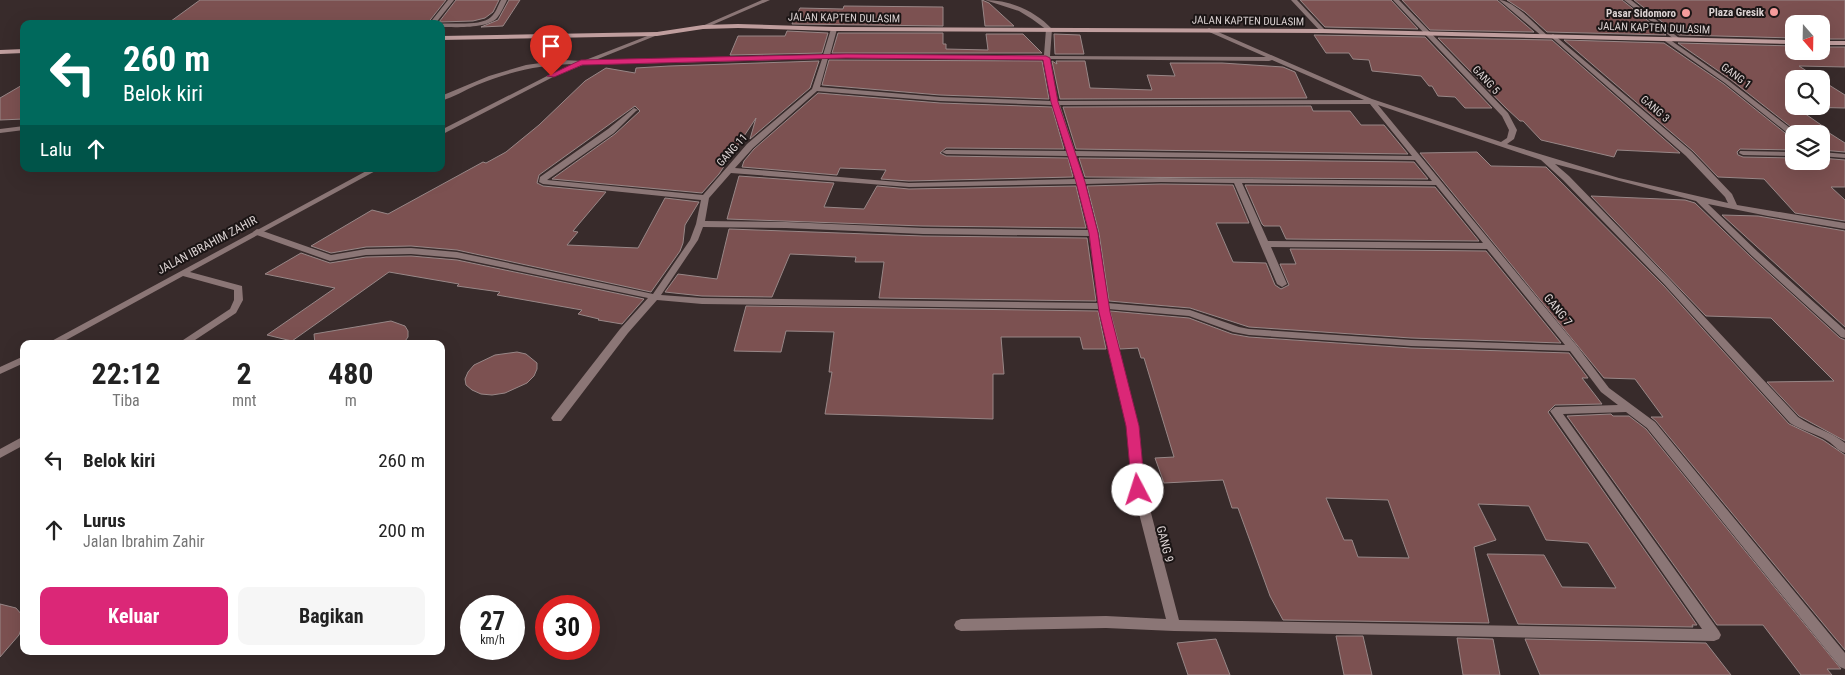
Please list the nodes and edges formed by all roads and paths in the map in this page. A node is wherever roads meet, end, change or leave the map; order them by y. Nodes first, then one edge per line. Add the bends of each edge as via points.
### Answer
1 (451, 0) edge
2 (504, 0) edge
3 (768, 0) edge
4 (988, 0) edge
5 (1294, 0) edge
6 (1396, 0) edge
7 (1502, 0) edge
8 (1627, 0) edge
9 (435, 20) edge
10 (445, 25) edge
11 (703, 27) junction
12 (834, 29) junction
13 (1048, 30) junction
14 (1209, 30) junction
15 (1323, 31) junction
16 (1429, 33) junction
17 (657, 34) junction
18 (1545, 36) junction
19 (1553, 36) junction
20 (445, 38) edge
21 (1664, 38) junction
22 (1677, 39) junction
23 (1785, 42) edge
24 (1830, 43) edge
25 (1845, 43) edge
26 (20, 51) edge
27 (0, 52) edge
28 (826, 57) junction
29 (1046, 58) junction
30 (1275, 59) junction
31 (581, 63) junction
32 (815, 90) junction
33 (445, 97) edge
34 (1370, 101) junction
35 (1054, 102) junction
36 (634, 110) dead end
37 (1785, 127) edge
38 (20, 128) edge
39 (0, 131) edge
40 (445, 131) edge
41 (1503, 144) junction
42 (946, 152) dead end
43 (1743, 153) dead end
44 (1072, 154) junction
45 (1785, 154) edge
46 (1830, 155) edge
47 (1845, 156) edge
48 (1542, 157) junction
49 (1417, 158) junction
50 (729, 170) junction
51 (369, 172) edge
52 (1237, 181) junction
53 (1081, 182) junction
54 (1437, 183) junction
55 (705, 198) junction
56 (1699, 200) junction
57 (1734, 207) junction
58 (700, 224) junction
59 (1845, 226) edge
60 (257, 232) junction
61 (1094, 233) junction
62 (1265, 244) junction
63 (1490, 246) junction
64 (182, 273) junction
65 (1282, 284) dead end
66 (655, 297) junction
67 (1104, 306) junction
68 (1845, 335) edge
69 (58, 340) edge
70 (188, 340) edge
71 (1573, 348) junction
72 (20, 360) edge
73 (0, 371) edge
74 (1629, 408) junction
75 (557, 418) dead end
76 (20, 442) edge
77 (1845, 449) edge
78 (0, 454) edge
79 (962, 625) dead end
80 (1174, 625) junction
81 (1845, 663) edge

1 - 9 street
2 - 10 street via 492,19
3 - 11 street
4 - 13 street via 1024,10 1034,15
5 - 15 street
6 - 16 street
7 - 18 street
8 - 22 street
11 - 12 main road, JALAN KAPTEN DULASIM
11 - 17 main road, JALAN KAPTEN DULASIM
12 - 13 main road, JALAN KAPTEN DULASIM
12 - 28 street
13 - 14 main road, JALAN KAPTEN DULASIM
13 - 29 street, GANG 9
14 - 15 main road, JALAN KAPTEN DULASIM
14 - 30 street, GANG 7
15 - 16 main road, JALAN KAPTEN DULASIM
16 - 18 main road, JALAN KAPTEN DULASIM
16 - 41 street, GANG 5 via 1505,115 1513,130 1510,139
17 - 20 main road, JALAN KAPTEN DULASIM
17 - 31 street
18 - 19 main road, JALAN KAPTEN DULASIM
19 - 21 main road, JALAN KAPTEN DULASIM
19 - 57 street, GANG 3 via 1688,154 1729,196
21 - 22 main road, JALAN KAPTEN DULASIM
21 - 37 street, GANG 1
22 - 23 main road, JALAN KAPTEN DULASIM
24 - 25 main road
26 - 27 main road
28 - 29 street
28 - 31 street
28 - 32 street
29 - 30 street
29 - 35 street, GANG 9
30 - 34 street, GANG 7
31 - 33 street via 534,64 500,73
31 - 40 street
32 - 35 street via 982,102
32 - 50 street, GANG 11 via 750,146
34 - 35 street via 1220,104
34 - 41 street
34 - 49 street, GANG 7
35 - 44 street, GANG 9
36 - 55 street via 543,182
38 - 39 street
41 - 48 street
42 - 44 street
43 - 45 street
44 - 49 street
44 - 53 street, GANG 9
46 - 47 street
48 - 56 street
48 - 77 street via 1668,283 1794,420 1832,438
49 - 54 street, GANG 7
50 - 53 street via 910,185
50 - 55 street, GANG 11
51 - 60 street, JALAN IBRAHIM ZAHIR
52 - 53 street
52 - 54 street
52 - 62 street
53 - 61 street, GANG 9
54 - 63 street, GANG 7
55 - 58 street, GANG 11
56 - 57 street
56 - 68 street
57 - 59 street
58 - 61 street
58 - 66 street, GANG 11 via 694,240
60 - 64 street, JALAN IBRAHIM ZAHIR
60 - 66 street via 330,258 366,252 457,255
61 - 67 street, GANG 9
62 - 63 street
62 - 65 street
63 - 71 street, GANG 7
64 - 69 street, JALAN IBRAHIM ZAHIR
64 - 70 street via 239,288 240,294 239,303 233,311
66 - 67 street via 702,301
66 - 75 street, GANG 11 via 624,331
67 - 71 street via 1190,313 1237,330 1325,339
67 - 80 street, GANG 9 via 1133,426 1138,490
71 - 74 street, GANG 7 via 1605,390
72 - 73 street
74 - 80 street via 1555,411 1714,635
74 - 81 street, GANG 7 via 1650,425
76 - 78 street
79 - 80 street via 1106,622

